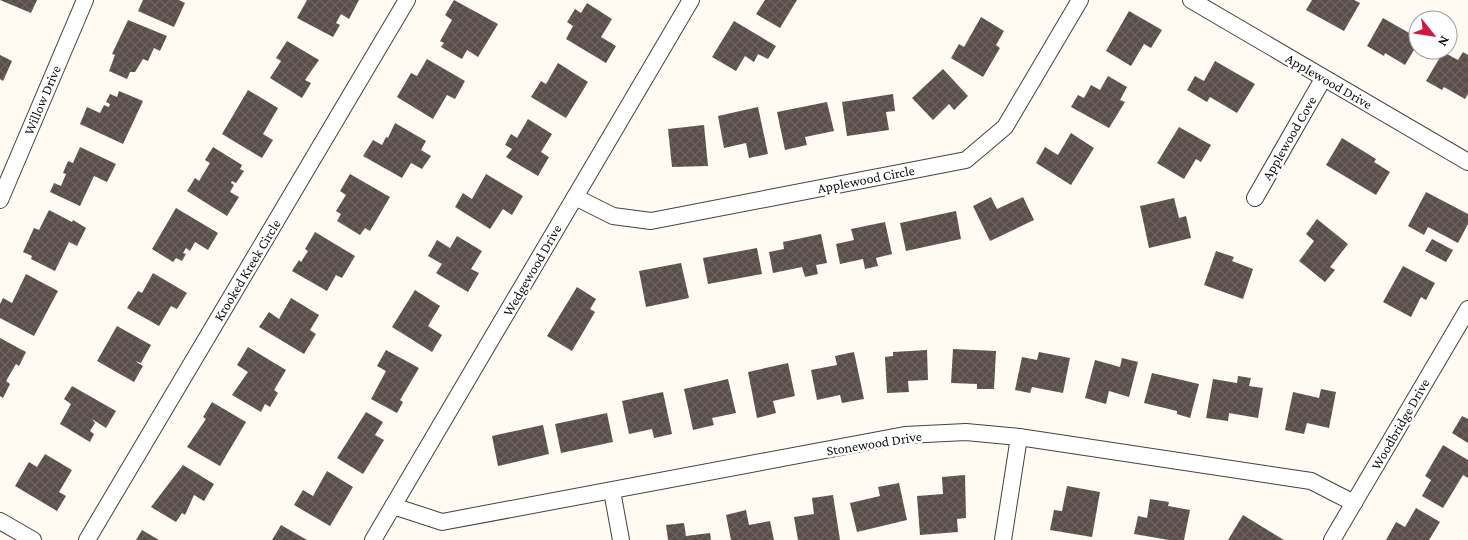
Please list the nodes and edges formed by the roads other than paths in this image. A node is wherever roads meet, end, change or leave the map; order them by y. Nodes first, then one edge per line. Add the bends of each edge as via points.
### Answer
1 (85, 0) edge
2 (407, 0) edge
3 (691, 0) edge
4 (1080, 0) edge
5 (1190, 0) edge
6 (1323, 79) junction
7 (1468, 162) edge
8 (575, 197) junction
9 (1254, 198) dead end
10 (0, 200) edge
11 (1468, 309) edge
12 (1019, 437) junction
13 (612, 491) junction
14 (1354, 503) junction
15 (394, 506) junction
16 (0, 521) edge
17 (33, 540) edge
18 (87, 540) edge
19 (373, 540) edge
20 (621, 540) edge
21 (1003, 540) edge
22 (1332, 540) edge

1 - 10 street, Willow Drive
2 - 18 street, Krooked Kreek Circle
3 - 8 street, Wedgewood Drive
4 - 8 street, Applewood Circle via 1005,127 966,160 652,221 612,216
5 - 6 street, Applewood Drive
6 - 7 street, Applewood Drive
6 - 9 street, Applewood Cove
8 - 15 street, Wedgewood Drive
11 - 14 street, Woodbridge Drive
12 - 13 street, Stonewood Drive via 966,432 904,435
12 - 14 street, Stonewood Drive via 1311,481
12 - 21 street
13 - 15 street, Stonewood Drive via 442,522
13 - 20 street
14 - 22 street, Woodbridge Drive
15 - 19 street, Wedgewood Drive
16 - 17 street

